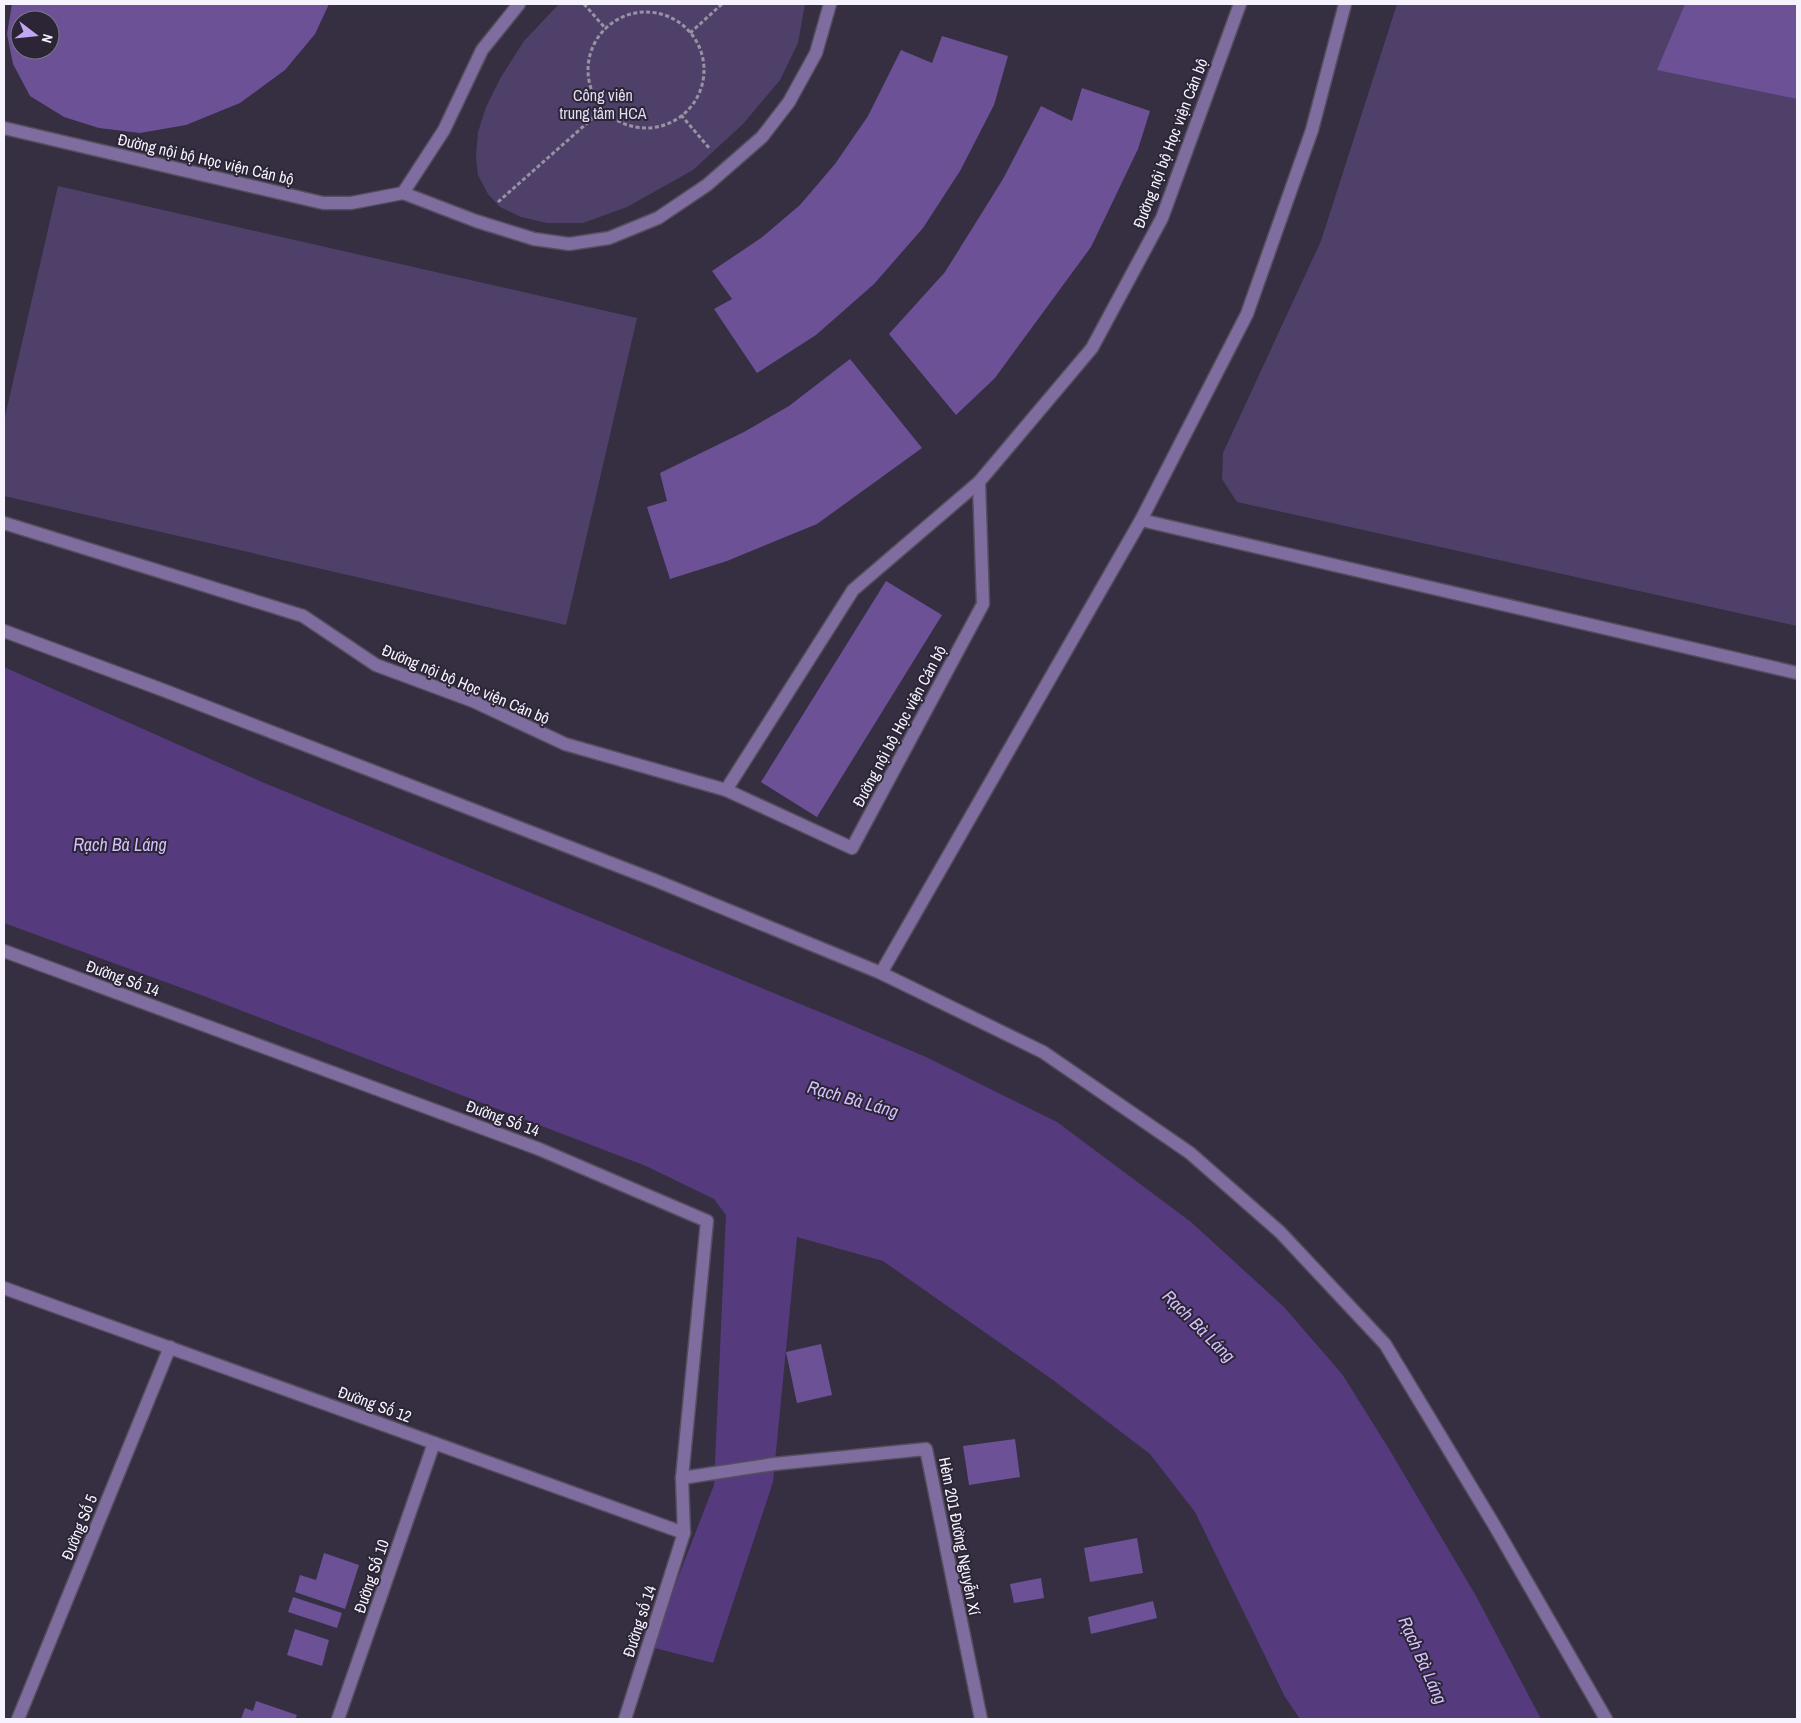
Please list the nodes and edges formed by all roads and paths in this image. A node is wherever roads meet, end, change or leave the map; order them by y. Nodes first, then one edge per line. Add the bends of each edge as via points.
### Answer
1 (519, 4) edge
2 (584, 4) edge
3 (722, 4) edge
4 (830, 4) edge
5 (1240, 4) edge
6 (1345, 4) edge
7 (606, 29) junction
8 (690, 33) junction
9 (603, 109) junction
10 (682, 116) junction
11 (4, 128) edge
12 (727, 169) junction
13 (402, 193) junction
14 (476, 221) junction
15 (979, 482) junction
16 (1141, 520) junction
17 (4, 524) edge
18 (4, 631) edge
19 (1797, 673) edge
20 (726, 790) junction
21 (4, 952) edge
22 (881, 973) junction
23 (4, 1288) edge
24 (170, 1347) junction
25 (434, 1443) junction
26 (682, 1478) junction
27 (684, 1533) junction
28 (18, 1719) edge
29 (338, 1719) edge
30 (625, 1719) edge
31 (981, 1719) edge
32 (1606, 1719) edge

1 - 13 street via 482,50 444,130
2 - 7 path
3 - 8 path
4 - 12 street via 816,54 789,102 762,137
5 - 15 street, Đường nội bộ Học viện Cán bộ via 1162,218 1092,348
6 - 16 street via 1312,130 1247,314
7 - 8 path via 628,15 647,12 667,16
7 - 9 path via 590,55 588,73 592,92
8 - 10 path via 703,60 703,79 697,98
9 - 10 path via 624,124 651,129
9 - 14 path
10 - 12 path
11 - 13 street, Đường nội bộ Học viện Cán bộ via 323,203 351,203
12 - 14 street via 658,218 609,238 569,244 534,239
13 - 14 street
15 - 20 street, Đường nội bộ Học viện Cán bộ via 853,590
15 - 20 street, Đường nội bộ Học viện Cán bộ via 983,604 852,848
16 - 19 street
16 - 22 street
17 - 20 street, Đường nội bộ Học viện Cán bộ via 303,616 376,665 473,701 565,744
18 - 22 street via 639,874
21 - 26 street, Đường Số 14 via 539,1149 707,1221
22 - 32 street via 1043,1052 1190,1152 1280,1232 1385,1344
23 - 24 street, Đường Số 12
24 - 25 street, Đường Số 12
24 - 28 street, Đường Số 5
25 - 27 street, Đường Số 12
25 - 29 street, Đường Số 10
26 - 27 street
26 - 31 street, Hẻm 201 Đường Nguyễn Xí via 774,1464 926,1449
27 - 30 street, Đường số 14

